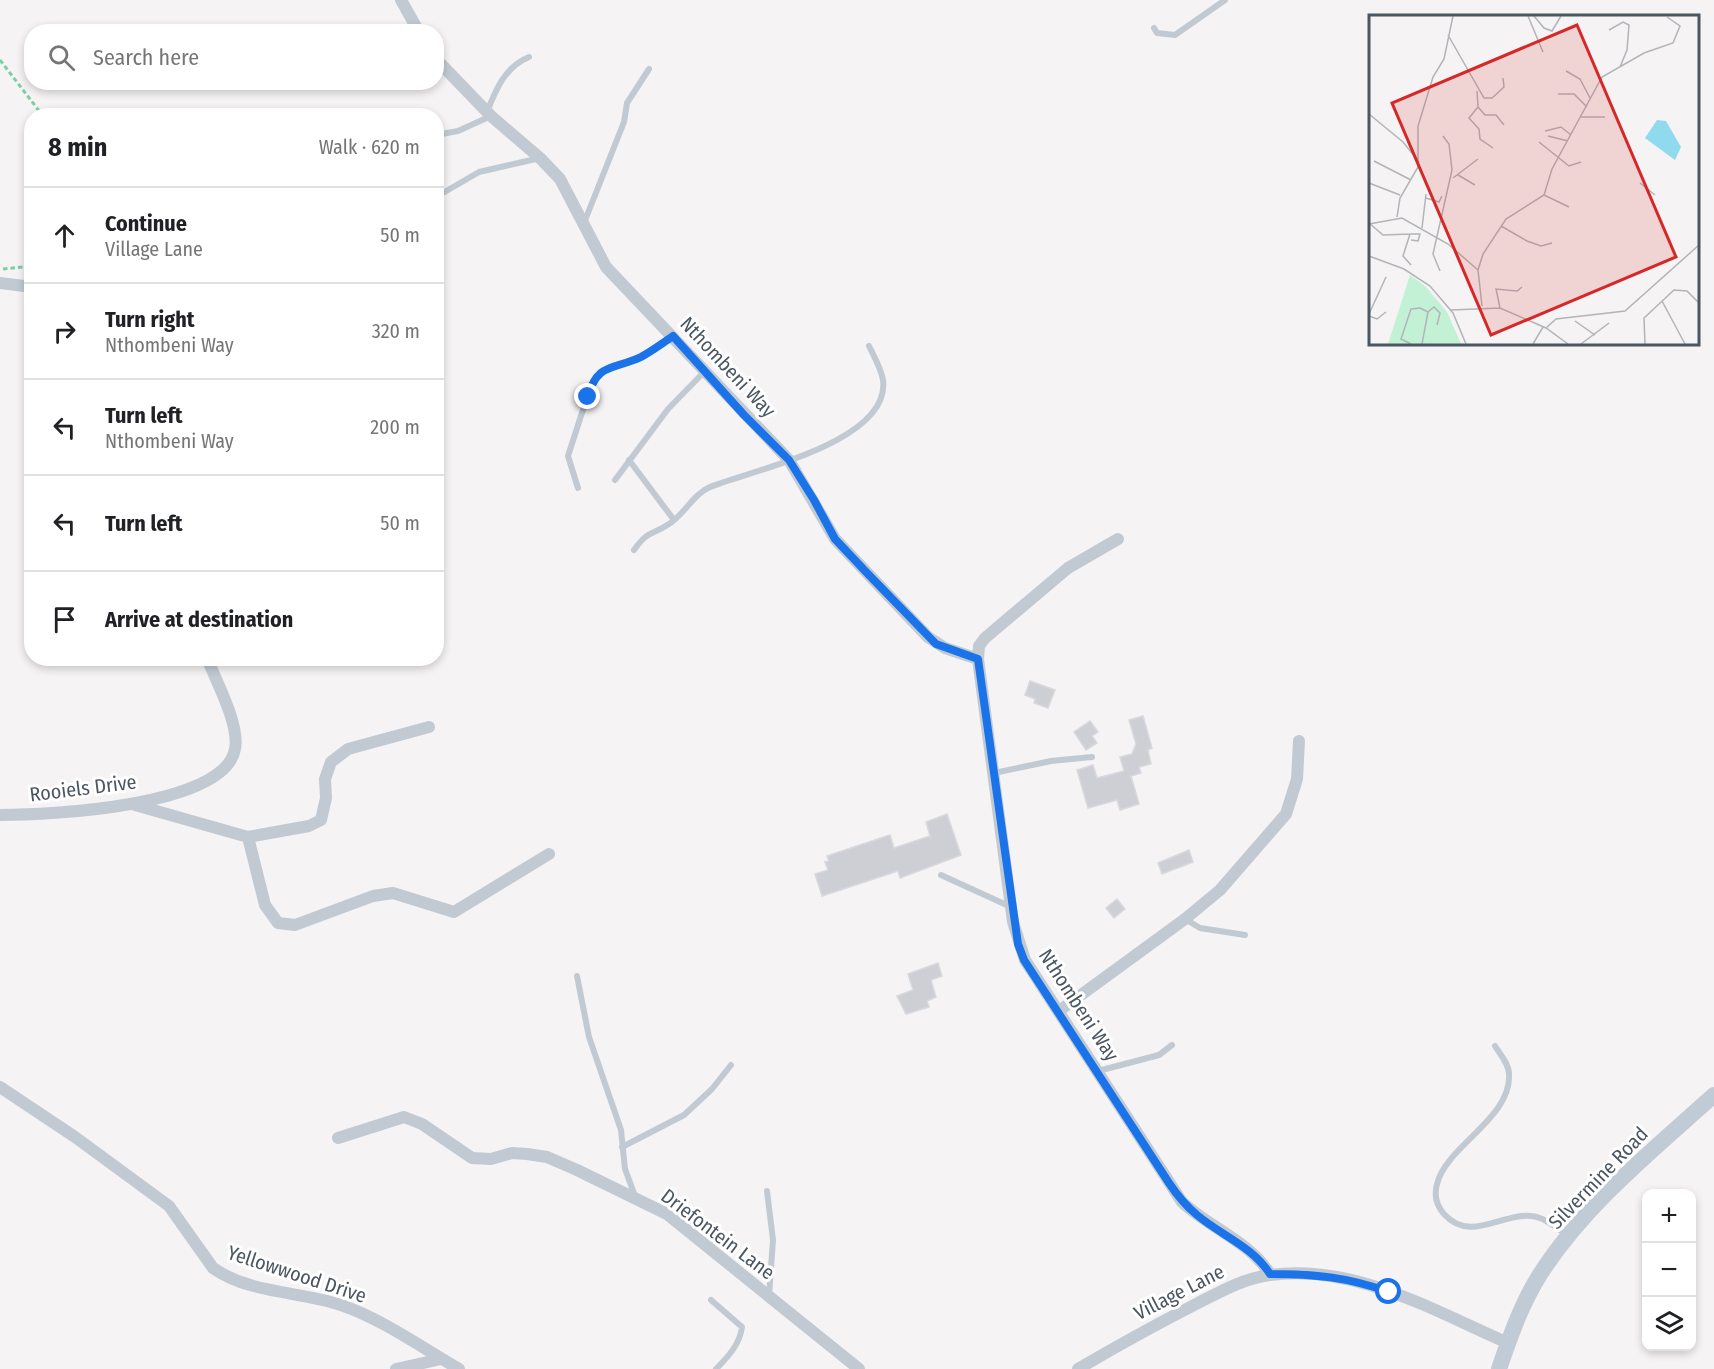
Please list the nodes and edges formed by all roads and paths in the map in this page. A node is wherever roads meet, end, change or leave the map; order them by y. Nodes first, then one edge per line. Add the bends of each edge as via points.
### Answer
1 (401, 0) edge
2 (1225, 0) edge
3 (414, 24) edge
4 (1154, 28) dead end
5 (529, 57) dead end
6 (0, 60) edge
7 (444, 66) edge
8 (649, 69) dead end
9 (37, 108) edge
10 (489, 114) junction
11 (444, 133) edge
12 (540, 158) junction
13 (444, 192) edge
14 (584, 224) junction
15 (24, 267) edge
16 (0, 270) edge
17 (0, 283) edge
18 (24, 286) edge
19 (673, 336) junction
20 (869, 346) dead end
21 (705, 371) junction
22 (629, 460) junction
23 (789, 460) junction
24 (615, 480) dead end
25 (578, 488) dead end
26 (674, 520) junction
27 (1118, 539) dead end
28 (634, 550) dead end
29 (978, 659) junction
30 (210, 666) edge
31 (429, 727) dead end
32 (1299, 741) dead end
33 (1092, 758) dead end
34 (993, 773) junction
35 (135, 804) junction
36 (0, 815) edge
37 (249, 837) junction
38 (549, 854) dead end
39 (941, 875) dead end
40 (1011, 908) junction
41 (1185, 919) junction
42 (1245, 935) dead end
43 (577, 976) dead end
44 (1059, 1011) junction
45 (1172, 1045) dead end
46 (1495, 1046) dead end
47 (732, 1065) dead end
48 (1098, 1071) junction
49 (0, 1087) edge
50 (1714, 1095) edge
51 (338, 1138) dead end
52 (622, 1147) junction
53 (767, 1191) dead end
54 (635, 1197) junction
55 (1568, 1235) junction
56 (1270, 1274) junction
57 (769, 1296) junction
58 (711, 1300) dead end
59 (1508, 1343) junction
60 (441, 1359) junction
61 (396, 1369) edge
62 (459, 1369) edge
63 (716, 1369) edge
64 (860, 1369) edge
65 (1078, 1369) edge
66 (1499, 1369) edge

1 - 3 street
2 - 4 lane via 1174,35 1157,33
5 - 10 lane via 511,67 495,90
6 - 9 path
7 - 10 street, Nthombeni Way
8 - 14 lane via 627,103 624,122
10 - 11 lane via 466,128
10 - 12 street, Nthombeni Way
12 - 13 lane via 479,172
12 - 14 street, Nthombeni Way via 560,179
14 - 19 street, Nthombeni Way via 606,267
15 - 16 path
17 - 18 street
19 - 21 street, Nthombeni Way
19 - 25 lane via 641,356 606,368 591,385 568,456
20 - 23 lane via 883,381 868,418 834,441
21 - 22 lane via 668,409
21 - 23 street, Nthombeni Way
22 - 24 lane
22 - 26 lane
23 - 26 lane via 707,488
23 - 29 street, Nthombeni Way via 835,539 868,574 936,644
26 - 28 lane via 645,535
27 - 29 street via 1068,568 985,638 979,646
29 - 34 street, Nthombeni Way
30 - 35 street, Rooiels Drive via 234,728 233,758 214,778
31 - 37 street via 348,748 331,762 325,779 321,820 309,826
32 - 41 street via 1297,779 1286,814 1214,897
33 - 34 lane via 1051,761
34 - 40 street, Nthombeni Way
35 - 36 street, Rooiels Drive via 79,812
35 - 37 street
37 - 38 street via 265,905 278,923 295,925 373,896 393,893 454,912
39 - 40 lane
40 - 44 street, Nthombeni Way via 1024,960
41 - 42 lane via 1200,928
41 - 44 street
43 - 52 lane via 589,1037 621,1130
44 - 48 street, Nthombeni Way
45 - 48 lane via 1159,1055
46 - 55 lane via 1507,1066 1508,1084 1495,1110 1439,1177 1435,1197 1446,1216 1466,1226 1483,1227 1528,1216
47 - 52 lane via 684,1115
48 - 56 street, Nthombeni Way via 1182,1202 1252,1252
49 - 60 street, Yellowwood Drive via 169,1206 220,1273 265,1289 344,1306
50 - 55 street, Silvermine Road
51 - 54 street, Driefontein Lane via 404,1117 422,1124 472,1158 491,1159 512,1153 547,1157
52 - 54 lane via 626,1175
53 - 57 lane via 773,1240
54 - 57 street, Driefontein Lane via 667,1214
55 - 59 street, Silvermine Road via 1539,1277
56 - 59 street, Village Lane via 1329,1275 1353,1280
56 - 65 street, Village Lane via 1225,1289
57 - 64 street, Driefontein Lane
58 - 63 lane via 742,1327 733,1350
59 - 66 street, Silvermine Road
60 - 61 street
60 - 62 street, Yellowwood Drive

